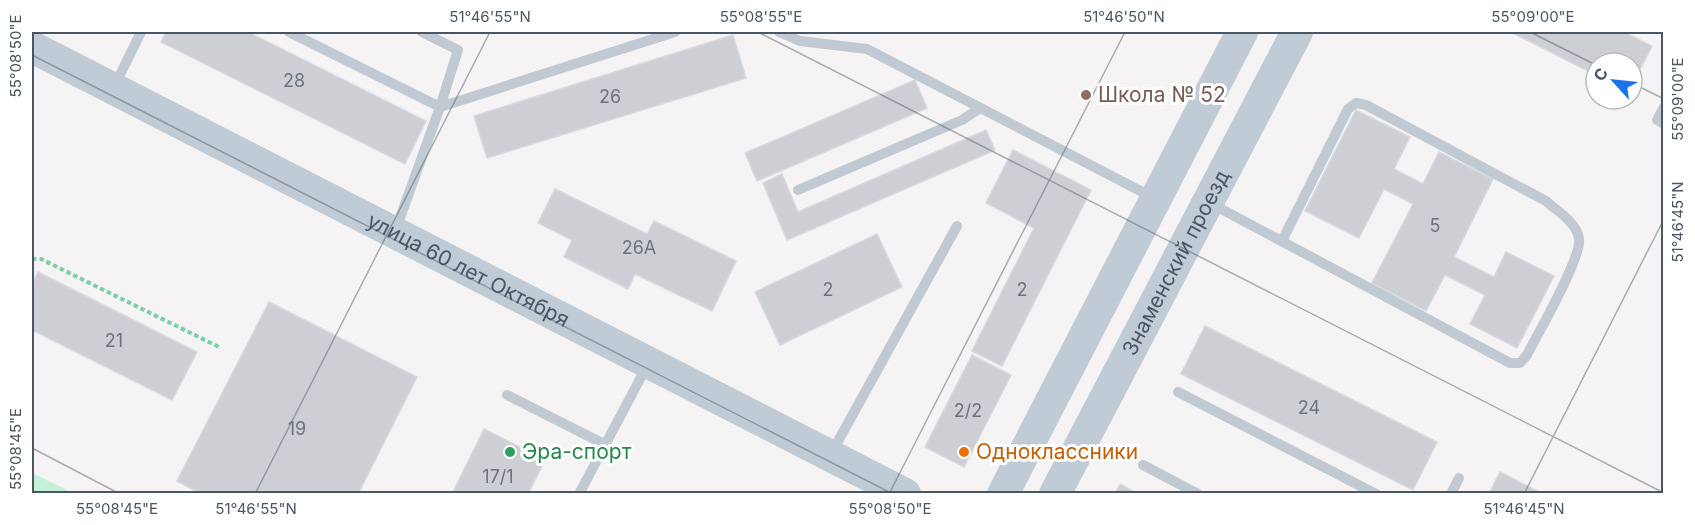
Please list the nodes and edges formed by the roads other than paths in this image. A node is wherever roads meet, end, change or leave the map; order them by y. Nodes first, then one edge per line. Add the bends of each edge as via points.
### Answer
1 (141, 32) edge
2 (289, 32) edge
3 (422, 32) edge
4 (675, 32) edge
5 (779, 32) edge
6 (1242, 32) edge
7 (1297, 32) edge
8 (32, 47) edge
9 (113, 89) junction
10 (440, 107) junction
11 (1664, 107) edge
12 (980, 108) junction
13 (1664, 124) edge
14 (798, 190) dead end
15 (1156, 199) junction
16 (1207, 202) junction
17 (957, 226) dead end
18 (395, 232) junction
19 (1282, 240) junction
20 (650, 362) junction
21 (1178, 392) dead end
22 (507, 395) dead end
23 (604, 444) junction
24 (831, 455) junction
25 (1143, 465) dead end
26 (1459, 478) dead end
27 (579, 494) edge
28 (905, 494) edge
29 (1003, 494) edge
30 (1055, 494) edge
31 (1198, 494) edge
32 (1376, 494) edge
33 (1451, 494) edge

1 - 9 lane
2 - 10 lane
3 - 10 lane via 458,50
4 - 10 lane
5 - 12 lane via 800,40 867,49
6 - 15 main road
7 - 16 main road, Знаменский проезд
8 - 9 main road, улица 60 лет Октября
9 - 18 main road, улица 60 лет Октября
10 - 18 lane
11 - 13 lane via 1657,120
12 - 14 lane via 962,120
12 - 15 lane
15 - 29 main road
16 - 19 lane
16 - 30 main road, Знаменский проезд
17 - 24 lane
18 - 20 main road, улица 60 лет Октября
19 - 19 lane via 1510,363 1520,363 1576,258 1580,239 1572,223 1546,201 1356,103 1348,109
20 - 23 lane
20 - 24 main road, улица 60 лет Октября
21 - 32 lane
22 - 23 lane
23 - 27 lane
24 - 28 main road, улица 60 лет Октября
25 - 31 lane
26 - 33 lane

